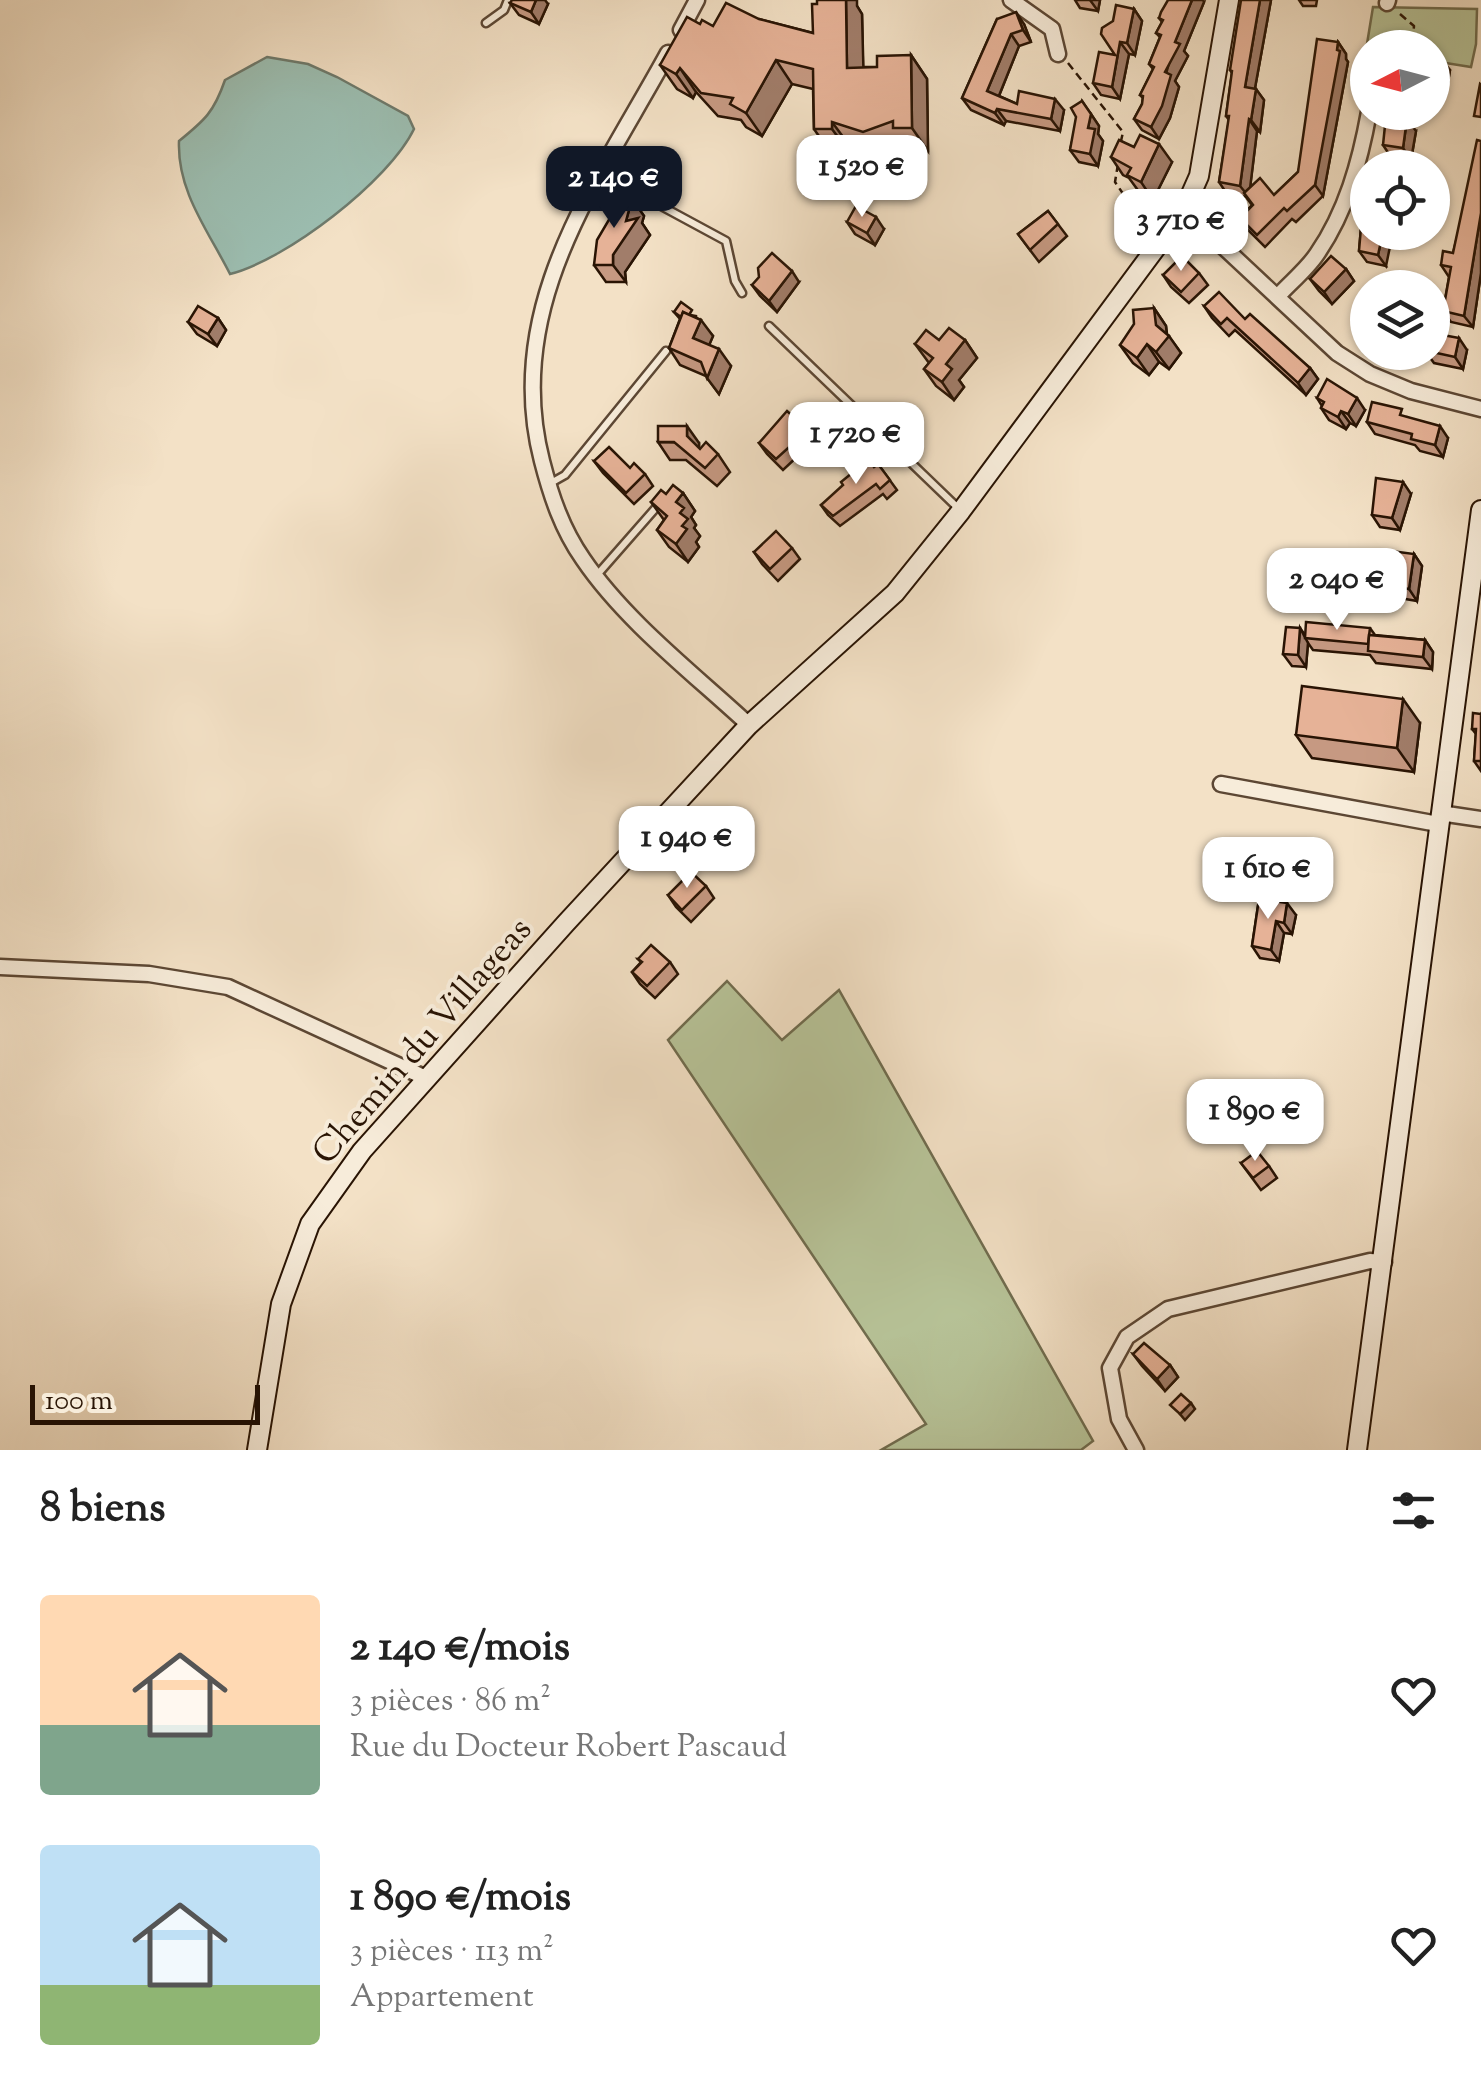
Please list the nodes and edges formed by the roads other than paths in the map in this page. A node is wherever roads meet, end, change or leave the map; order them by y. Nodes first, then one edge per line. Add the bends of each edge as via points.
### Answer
1 (508, 0) edge
2 (697, 0) edge
3 (1012, 0) edge
4 (1229, 0) edge
5 (486, 23) dead end
6 (1058, 54) road end
7 (1366, 130) edge
8 (602, 174) junction
9 (1179, 218) junction
10 (742, 293) dead end
11 (1279, 295) junction
12 (769, 326) dead end
13 (666, 350) edge
14 (1481, 409) edge
15 (548, 484) junction
16 (673, 488) edge
17 (1481, 510) edge
18 (960, 511) junction
19 (596, 576) junction
20 (749, 725) junction
21 (1221, 784) dead end
22 (1439, 818) junction
23 (1481, 819) edge
24 (0, 967) edge
25 (426, 1078) junction
26 (1384, 1262) junction
27 (257, 1450) edge
28 (1136, 1450) edge
29 (1357, 1450) edge

1 - 5 lane
2 - 8 street
3 - 6 street via 1052,29
4 - 9 street, Chemin du Villageas via 1199,176
7 - 11 street via 1344,204 1316,256
8 - 10 lane via 726,241
8 - 15 street via 561,249 538,316 530,380
9 - 11 street
9 - 18 street, Chemin du Villageas
11 - 14 street via 1337,352 1370,374
12 - 18 lane
13 - 15 lane via 565,474
15 - 19 street
16 - 19 lane
17 - 22 street
18 - 20 street, Chemin du Villageas via 896,592
19 - 20 street
20 - 25 street, Chemin du Villageas
21 - 22 street
22 - 23 street
22 - 26 street
24 - 25 street via 149,974 228,987
25 - 27 street, Chemin du Villageas via 310,1224 280,1304
26 - 28 street via 1168,1309 1127,1337 1110,1368 1119,1419
26 - 29 street

